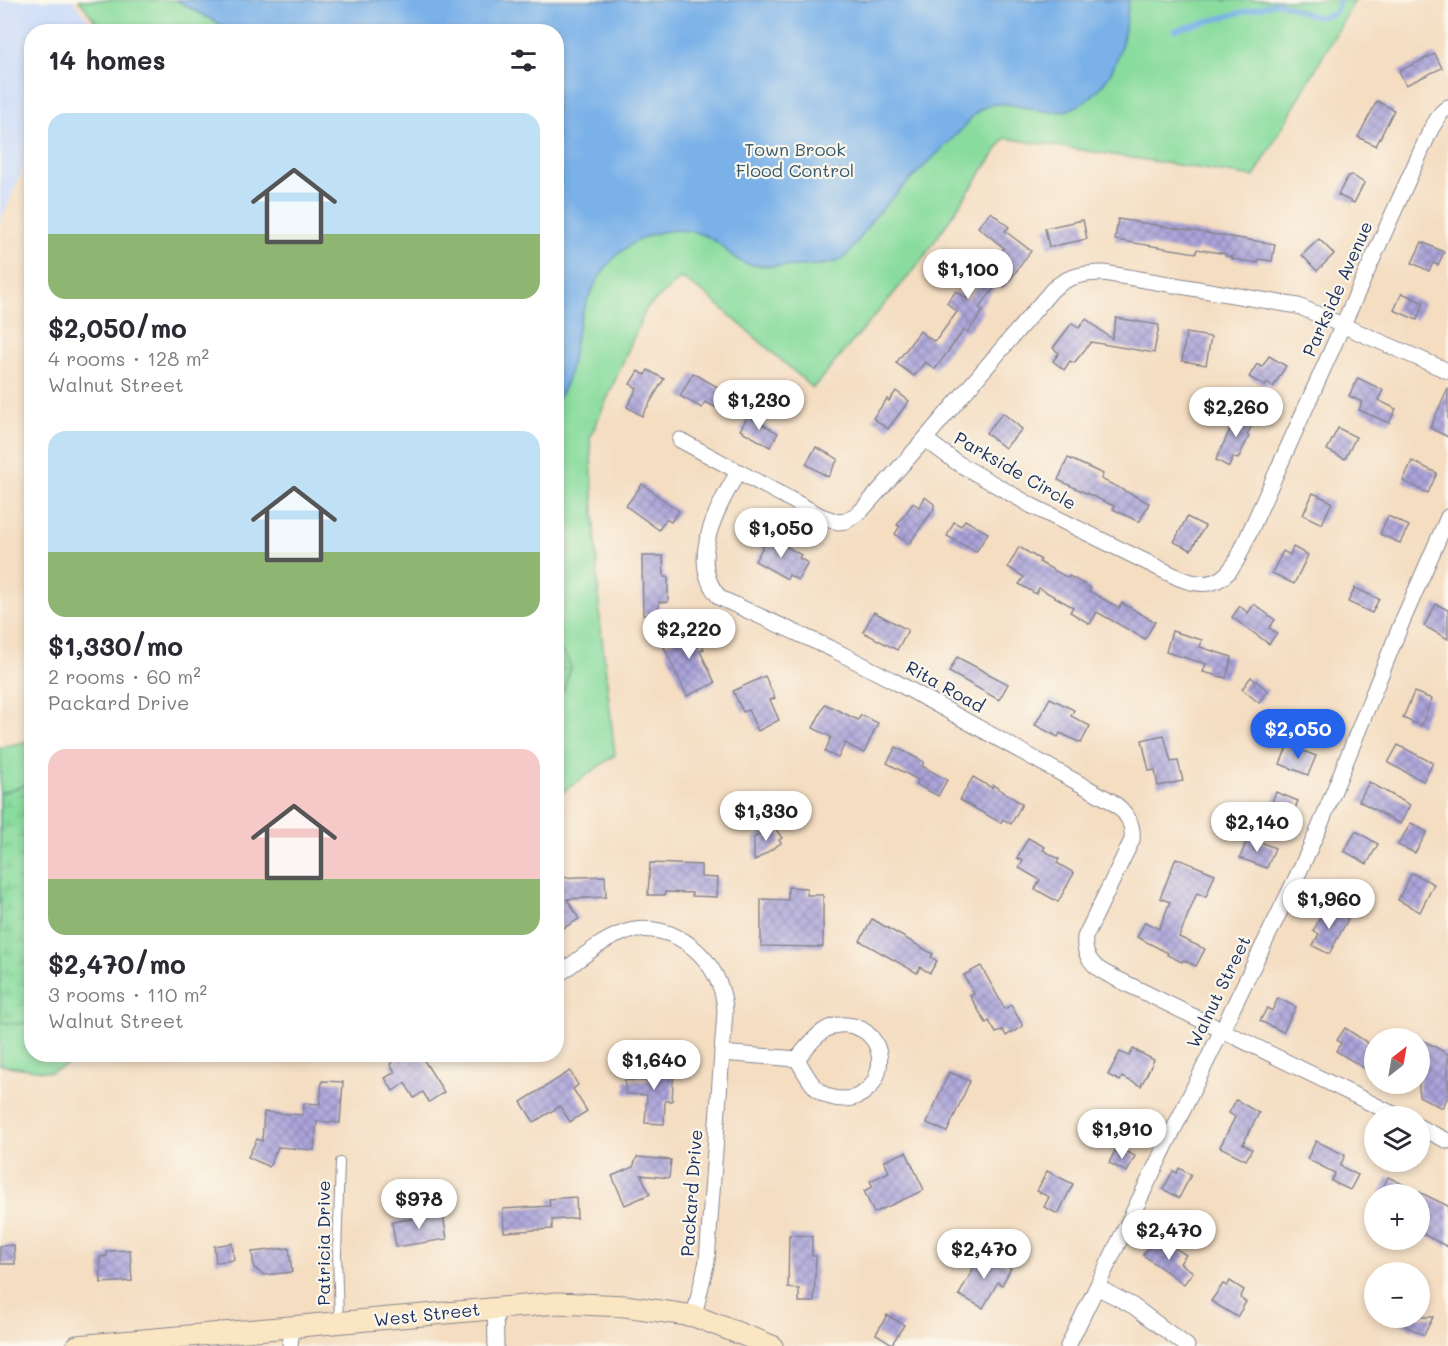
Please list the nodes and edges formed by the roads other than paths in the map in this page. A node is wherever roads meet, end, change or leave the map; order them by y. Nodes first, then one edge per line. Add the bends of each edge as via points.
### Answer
1 (1448, 106) edge
2 (1344, 324) junction
3 (1448, 371) edge
4 (926, 439) junction
5 (680, 440) dead end
6 (738, 472) junction
7 (1448, 517) edge
8 (1214, 582) joint
9 (564, 970) edge
10 (1222, 1030) junction
11 (722, 1053) junction
12 (797, 1059) junction
13 (1377, 1106) edge
14 (1430, 1132) edge
15 (1448, 1141) edge
16 (340, 1162) dead end
17 (1097, 1287) junction
18 (495, 1307) junction
19 (694, 1317) junction
20 (340, 1324) junction
21 (291, 1337) edge
22 (77, 1346) edge
23 (496, 1346) edge
24 (772, 1346) edge
25 (1068, 1346) edge
26 (1187, 1346) edge

1 - 2 street, Parkside Avenue via 1431,129
2 - 3 street, Parkside Circle
2 - 4 street, Parkside Circle via 1288,303 1104,273 1077,276 1052,290
2 - 8 street, Parkside Avenue via 1238,558 1228,573
4 - 6 street via 861,511 846,521 821,516
4 - 8 street, Parkside Circle via 956,462 1053,517 1189,582
5 - 6 street
6 - 10 street, Rita Road via 717,510 707,543 709,584 720,598 894,681 1125,812 1132,826 1132,840 1087,931 1084,944 1088,958 1107,974
7 - 10 street, Walnut Street via 1310,849
9 - 11 street, Packard Drive via 620,934 642,930 675,938 702,955 720,981 725,1002
10 - 13 street
10 - 17 street, Walnut Street
11 - 12 street
11 - 19 street, Packard Drive via 707,1261
12 - 12 street via 818,1090 839,1099 853,1098 870,1088 879,1074 877,1047 870,1036 845,1025 824,1030
14 - 15 street
16 - 20 lane, Patricia Drive
17 - 25 street, Walnut Street
17 - 26 street via 1133,1306
18 - 19 street, West Street via 606,1305
18 - 20 street, West Street
18 - 23 street
19 - 24 street, West Street
20 - 21 street, West Street
21 - 22 street, West Street

